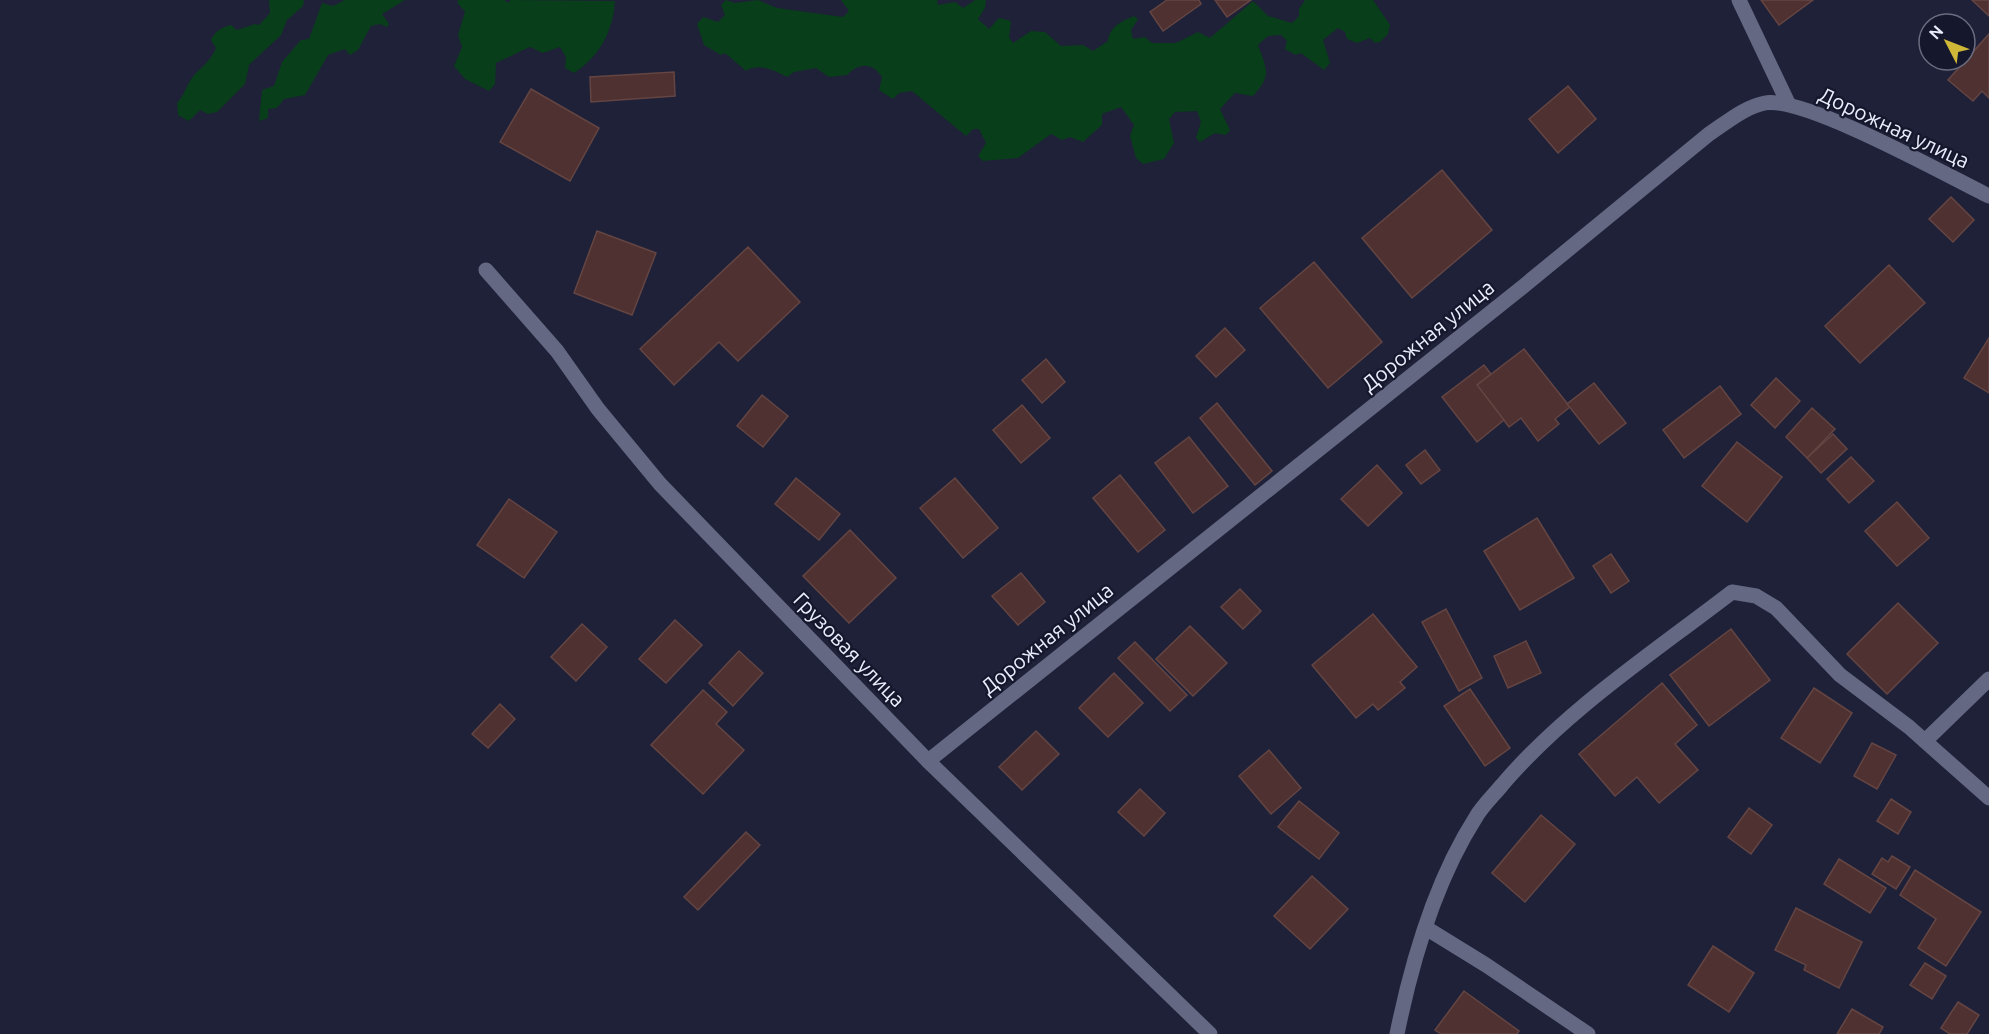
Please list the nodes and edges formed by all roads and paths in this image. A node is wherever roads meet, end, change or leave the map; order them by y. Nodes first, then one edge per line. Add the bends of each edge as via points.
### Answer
1 (1739, 0) edge
2 (1788, 104) junction
3 (1989, 196) edge
4 (486, 270) dead end
5 (1989, 679) edge
6 (1925, 741) junction
7 (928, 761) junction
8 (1989, 798) edge
9 (1426, 928) junction
10 (1210, 1034) edge
11 (1397, 1034) edge
12 (1588, 1034) edge

1 - 2 street
2 - 3 street, Дорожная улица via 1821,114
2 - 7 street, Дорожная улица via 1765,103 1741,112 1709,134 1516,293
4 - 7 street, Грузовая улица via 557,351 598,409 660,484
5 - 6 street
6 - 8 street
6 - 9 street via 1840,675 1776,608 1756,596 1732,592 1564,721 1523,760 1478,814 1456,850
7 - 10 street, Грузовая улица
9 - 11 street via 1407,985
9 - 12 street

